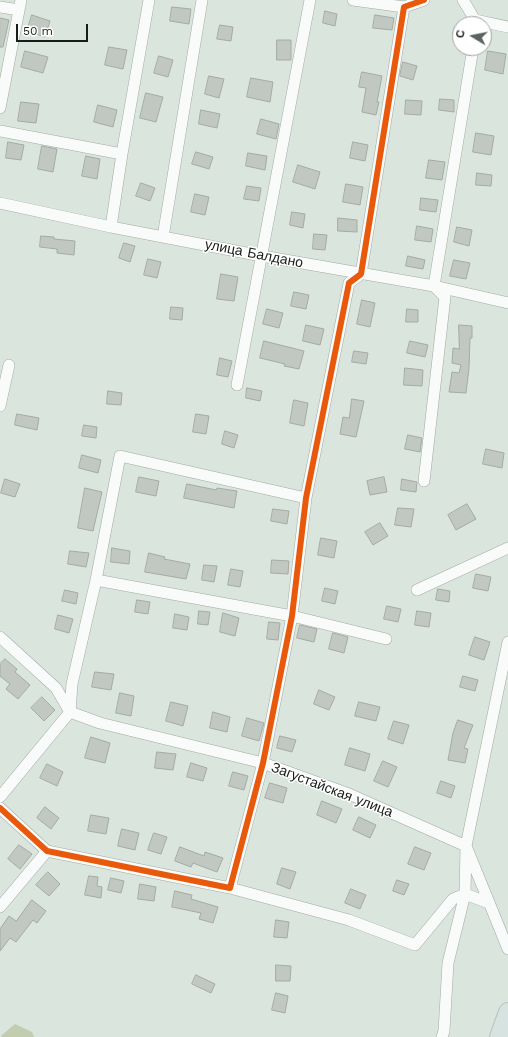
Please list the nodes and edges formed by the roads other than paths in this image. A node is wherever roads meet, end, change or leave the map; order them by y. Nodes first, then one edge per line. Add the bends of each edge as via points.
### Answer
1 (149, 0) edge
2 (202, 0) edge
3 (310, 0) edge
4 (353, 0) edge
5 (424, 0) edge
6 (463, 0) edge
7 (20, 5) edge
8 (0, 7) edge
9 (404, 8) junction
10 (472, 16) edge
11 (492, 24) edge
12 (508, 27) edge
13 (472, 56) edge
14 (0, 108) edge
15 (0, 131) edge
16 (122, 154) junction
17 (0, 203) edge
18 (111, 227) junction
19 (163, 237) junction
20 (262, 256) junction
21 (361, 274) junction
22 (434, 286) junction
23 (508, 304) edge
24 (9, 365) dead end
25 (238, 385) dead end
26 (0, 406) edge
27 (424, 481) dead end
28 (306, 498) junction
29 (508, 548) edge
30 (96, 580) junction
31 (416, 590) dead end
32 (292, 616) junction
33 (0, 637) edge
34 (386, 639) dead end
35 (508, 642) edge
36 (70, 712) junction
37 (263, 763) junction
38 (0, 798) edge
39 (0, 808) edge
40 (466, 846) junction
41 (47, 851) junction
42 (230, 888) junction
43 (465, 894) junction
44 (489, 903) junction
45 (0, 907) edge
46 (508, 949) edge
47 (508, 1012) edge
48 (442, 1037) edge
49 (499, 1037) edge

1 - 16 street
2 - 19 street
3 - 20 street
4 - 9 street
5 - 9 street
6 - 10 street
7 - 8 street
7 - 14 street
9 - 21 street
11 - 12 street
13 - 22 street
15 - 16 street
16 - 18 street
17 - 18 street, улица Балдано
18 - 19 street, улица Балдано
19 - 20 street, улица Балдано
20 - 21 street, улица Балдано
20 - 25 street
21 - 22 street, улица Балдано
21 - 28 street via 349,283
22 - 23 street, улица Балдано
22 - 27 street via 445,297
24 - 26 street
28 - 30 street via 120,456
28 - 32 street
29 - 31 street
30 - 32 street
30 - 36 street via 72,684
32 - 34 street
32 - 37 street
33 - 36 street via 56,688
35 - 40 street
36 - 37 street, Загустайская улица via 100,722
36 - 38 street
37 - 40 street, Загустайская улица via 349,794
37 - 42 street
39 - 41 street
40 - 43 street
40 - 44 street
41 - 42 street
41 - 45 street
42 - 43 street via 349,920 415,944 453,899
43 - 44 street
43 - 48 street via 448,963
44 - 46 street
47 - 49 main road

